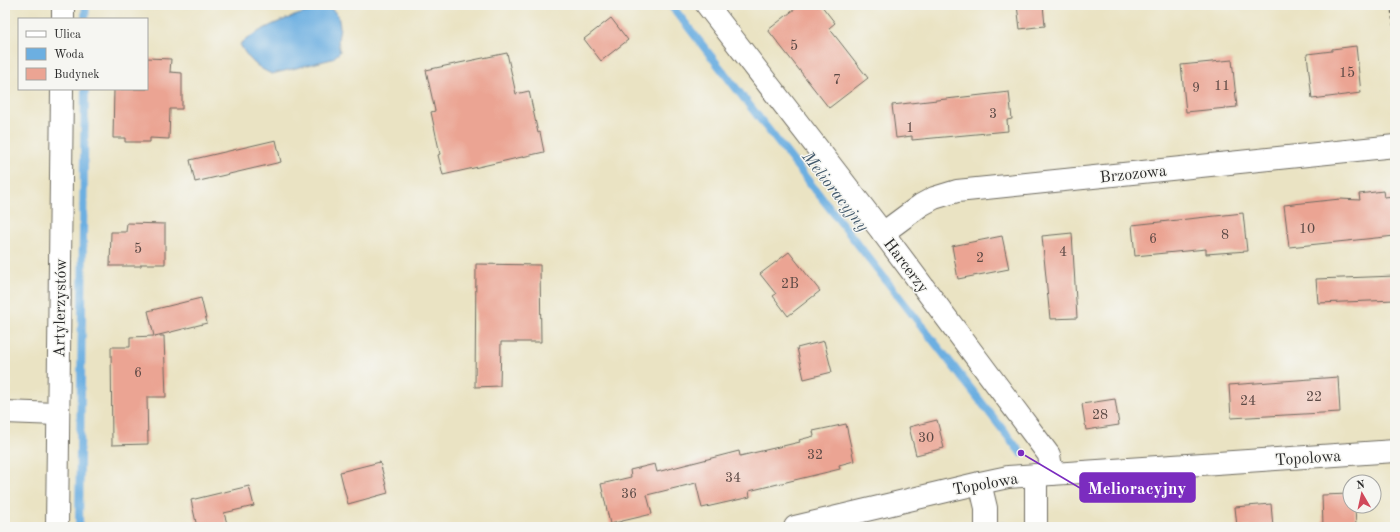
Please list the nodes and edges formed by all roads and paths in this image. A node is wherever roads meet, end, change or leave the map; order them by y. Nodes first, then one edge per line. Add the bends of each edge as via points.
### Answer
1 (63, 5) edge
2 (707, 5) edge
3 (1391, 5) edge
4 (63, 18) edge
5 (1395, 33) edge
6 (62, 90) edge
7 (1395, 146) edge
8 (883, 233) junction
9 (5, 412) edge
10 (57, 414) junction
11 (1395, 451) edge
12 (1044, 474) junction
13 (980, 483) junction
14 (57, 527) edge
15 (795, 527) edge
16 (986, 527) edge
17 (1036, 527) edge

1 - 4 street
2 - 8 street, Harcerzy
3 - 5 path
6 - 10 street, Artylerzystów
7 - 8 street, Brzozowa via 957,191 921,205
8 - 12 street, Harcerzy via 1050,455
9 - 10 street
10 - 14 street, Artylerzystów
11 - 12 street, Topolowa
12 - 13 street, Topolowa via 1008,477
12 - 17 street, Harcerzy
13 - 15 street, Topolowa
13 - 16 street via 986,508

